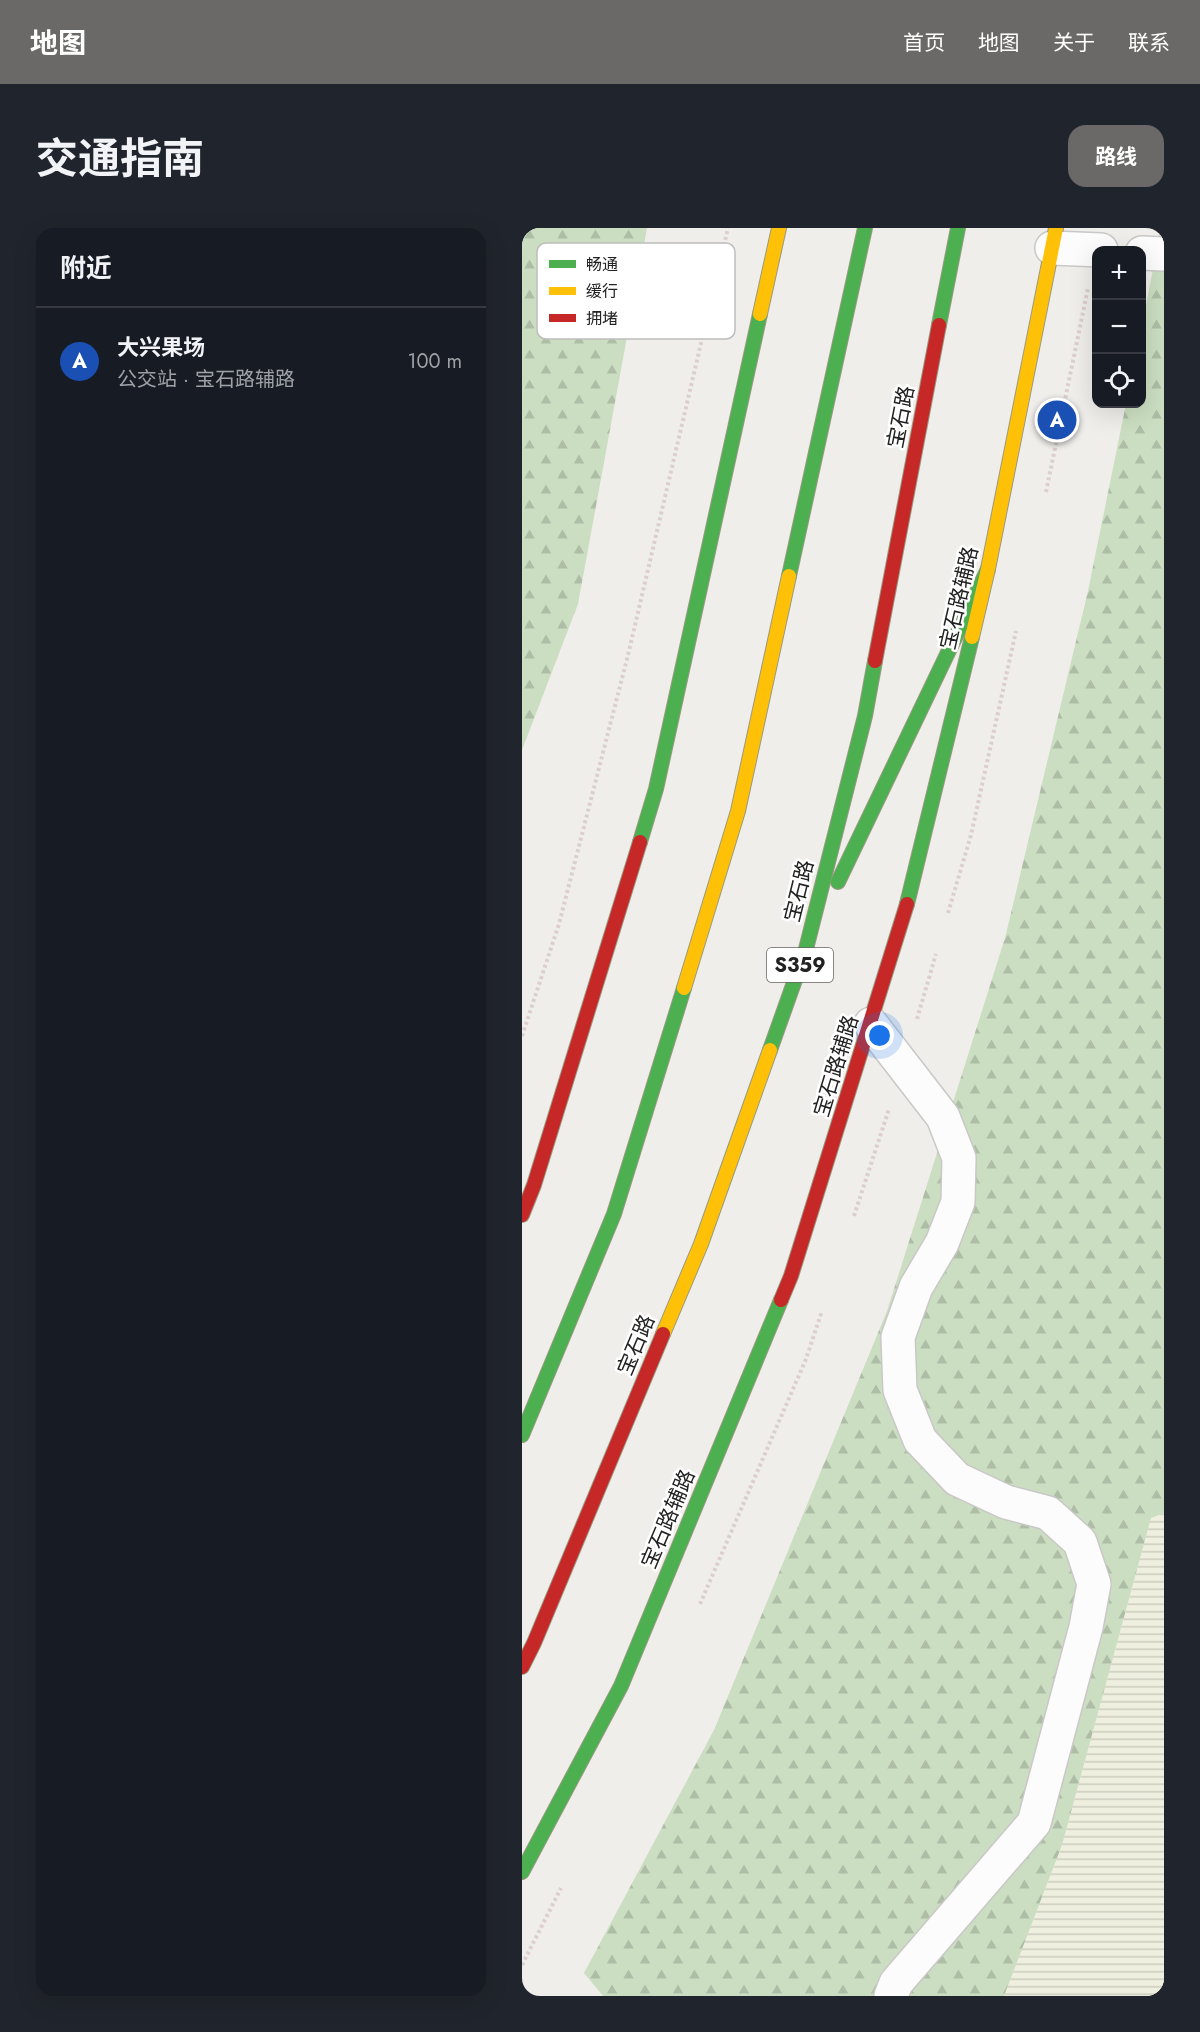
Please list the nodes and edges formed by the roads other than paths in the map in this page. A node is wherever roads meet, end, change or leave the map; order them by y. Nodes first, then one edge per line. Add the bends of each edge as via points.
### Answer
1 (779, 228) edge
2 (865, 228) edge
3 (958, 228) edge
4 (1054, 238) edge
5 (1092, 248) edge
6 (1146, 253) edge
7 (1164, 254) edge
8 (988, 569) junction
9 (806, 949) junction
10 (871, 1024) junction
11 (522, 1215) edge
12 (522, 1435) edge
13 (522, 1666) edge
14 (522, 1872) edge
15 (891, 1996) edge

1 - 11 main road via 656,789
2 - 12 main road via 738,811 614,1214
3 - 9 main road, 宝石路 / S359 via 865,716
4 - 5 street
4 - 8 main road, 宝石路辅路
6 - 7 street
8 - 9 main road
8 - 10 main road, 宝石路辅路 via 906,910
9 - 13 main road, 宝石路 / S359 via 701,1244
10 - 14 main road, 宝石路辅路 via 791,1276 621,1686
10 - 15 street via 943,1117 958,1158 958,1202 942,1243 916,1287 898,1337 900,1390 920,1440 957,1479 1006,1502 1048,1513 1080,1542 1094,1584 1034,1823 896,1983

